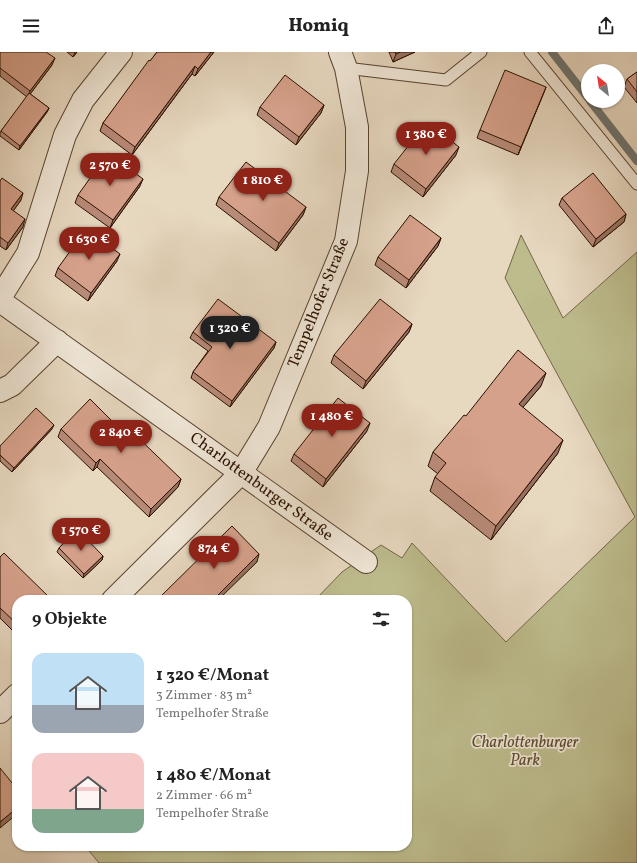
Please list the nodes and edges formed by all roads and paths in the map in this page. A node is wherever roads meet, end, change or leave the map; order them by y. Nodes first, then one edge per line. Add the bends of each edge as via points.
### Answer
1 (121, 52) edge
2 (482, 52) edge
3 (530, 52) edge
4 (343, 60) edge
5 (637, 184) edge
6 (0, 300) edge
7 (57, 342) junction
8 (0, 392) edge
9 (241, 473) junction
10 (366, 562) dead end
11 (118, 595) edge
12 (12, 700) edge
13 (0, 712) edge

1 - 6 street via 83,100 65,135 28,253
2 - 4 lane via 446,80
3 - 5 lane
4 - 9 street, Tempelhofer Straße via 357,127 357,171 346,241 269,427
6 - 7 street, Charlottenburger Straße
7 - 8 street via 12,385
7 - 9 street, Charlottenburger Straße
9 - 10 street, Charlottenburger Straße
9 - 11 street, Tempelhofer Straße
12 - 13 street

